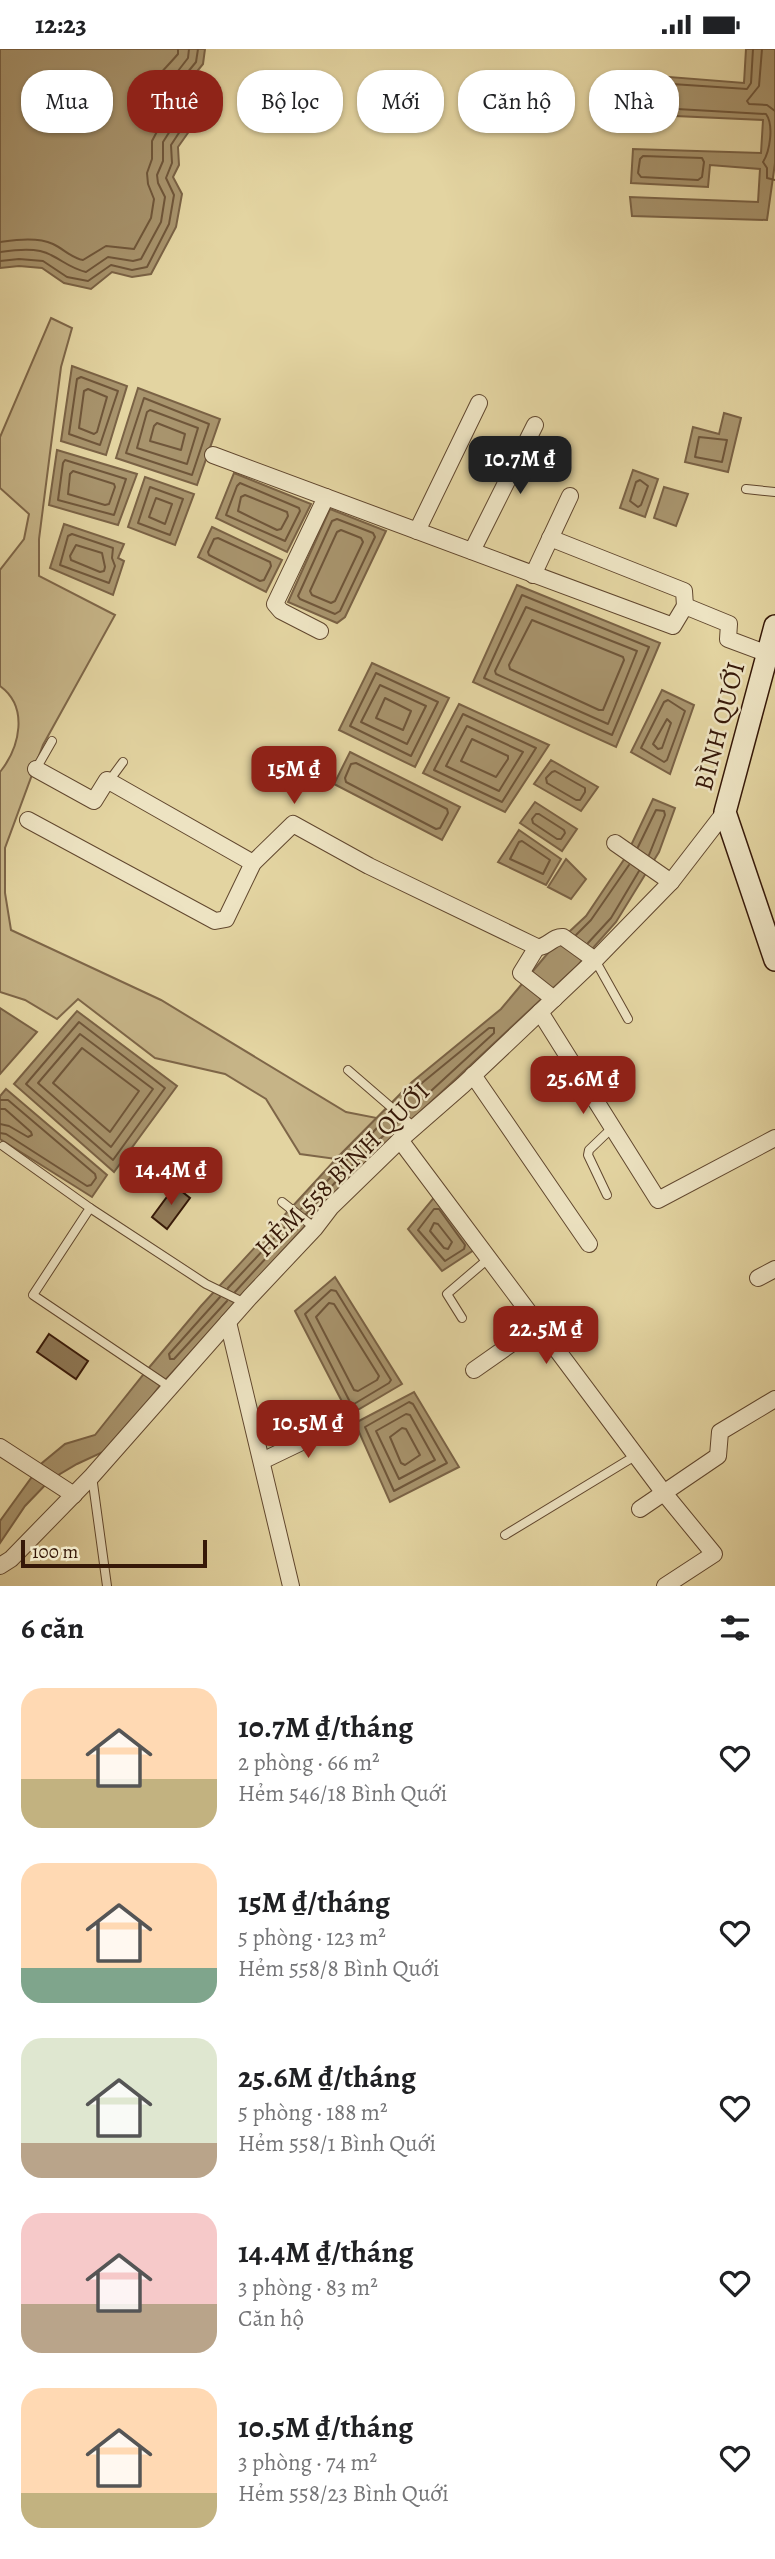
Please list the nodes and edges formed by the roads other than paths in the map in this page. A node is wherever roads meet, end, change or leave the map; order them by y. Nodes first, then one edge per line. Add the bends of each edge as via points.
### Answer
1 (479, 403) dead end
2 (535, 425) dead end
3 (213, 455) dead end
4 (746, 489) dead end
5 (775, 492) edge
6 (570, 496) dead end
7 (326, 497) junction
8 (417, 531) junction
9 (551, 538) junction
10 (472, 551) junction
11 (533, 575) junction
12 (685, 606) junction
13 (320, 631) dead end
14 (772, 642) edge
15 (768, 680) edge
16 (52, 741) dead end
17 (123, 762) dead end
18 (36, 769) joint
19 (110, 781) junction
20 (725, 812) junction
21 (28, 820) dead end
22 (620, 846) dead end
23 (253, 863) junction
24 (671, 882) junction
25 (537, 947) junction
26 (592, 958) junction
27 (775, 960) edge
28 (552, 997) junction
29 (540, 1011) junction
30 (628, 1019) dead end
31 (348, 1070) dead end
32 (472, 1075) junction
33 (412, 1126) junction
34 (612, 1128) junction
35 (775, 1138) edge
36 (400, 1140) junction
37 (3, 1146) dead end
38 (607, 1195) dead end
39 (282, 1202) dead end
40 (90, 1208) junction
41 (315, 1228) junction
42 (589, 1244) dead end
43 (488, 1259) junction
44 (775, 1269) edge
45 (758, 1278) dead end
46 (245, 1303) junction
47 (462, 1318) dead end
48 (228, 1322) junction
49 (538, 1325) junction
50 (474, 1370) dead end
51 (169, 1387) junction
52 (775, 1399) edge
53 (337, 1425) dead end
54 (0, 1447) edge
55 (635, 1456) junction
56 (262, 1461) junction
57 (92, 1476) junction
58 (664, 1493) junction
59 (74, 1495) junction
60 (640, 1509) dead end
61 (505, 1535) dead end
62 (5, 1563) edge
63 (107, 1586) edge
64 (291, 1586) edge
65 (665, 1586) edge

1 - 8 street
2 - 10 street
3 - 7 street
4 - 5 lane
6 - 9 street
7 - 8 street
7 - 13 street via 275,604
8 - 10 street
9 - 11 street
9 - 12 street via 684,591
10 - 11 street
11 - 12 street via 673,627
12 - 14 street via 729,624 728,639
14 - 15 main road, BÌNH QUỚI
15 - 20 main road, BÌNH QUỚI
16 - 18 lane
17 - 19 lane
18 - 19 street via 94,801
19 - 23 street
20 - 24 street, HẺM 558 BÌNH QUỚI
20 - 27 main road, BÌNH QUỚI
21 - 23 street via 215,921 226,919
22 - 24 street
23 - 25 street via 289,822
24 - 26 street, HẺM 558 BÌNH QUỚI
25 - 26 street via 558,937
25 - 28 street via 521,973
26 - 28 street, HẺM 558 BÌNH QUỚI
26 - 30 lane
28 - 29 street, HẺM 558 BÌNH QUỚI
29 - 32 street, HẺM 558 BÌNH QUỚI
29 - 34 street
31 - 33 lane
32 - 33 street, HẺM 558 BÌNH QUỚI
32 - 42 street
33 - 36 street, HẺM 558 BÌNH QUỚI
34 - 35 street via 658,1200
34 - 38 lane via 588,1155
36 - 41 street, HẺM 558 BÌNH QUỚI
36 - 43 street
37 - 40 lane
39 - 41 lane
40 - 46 lane via 206,1284
40 - 51 lane via 33,1295
41 - 46 street, HẺM 558 BÌNH QUỚI
43 - 47 lane via 447,1294
43 - 49 street
44 - 45 street
46 - 48 street, HẺM 558 BÌNH QUỚI
48 - 51 street, HẺM 558 BÌNH QUỚI
48 - 56 street
49 - 50 street
49 - 55 street
51 - 57 street, HẺM 558 BÌNH QUỚI
52 - 58 street via 720,1432 718,1456
53 - 56 street
54 - 59 street
55 - 58 street
55 - 61 lane
56 - 64 street
57 - 59 street, HẺM 558 BÌNH QUỚI
57 - 63 lane
58 - 60 street
58 - 65 street via 714,1555
59 - 62 street, HẺM 558 BÌNH QUỚI

